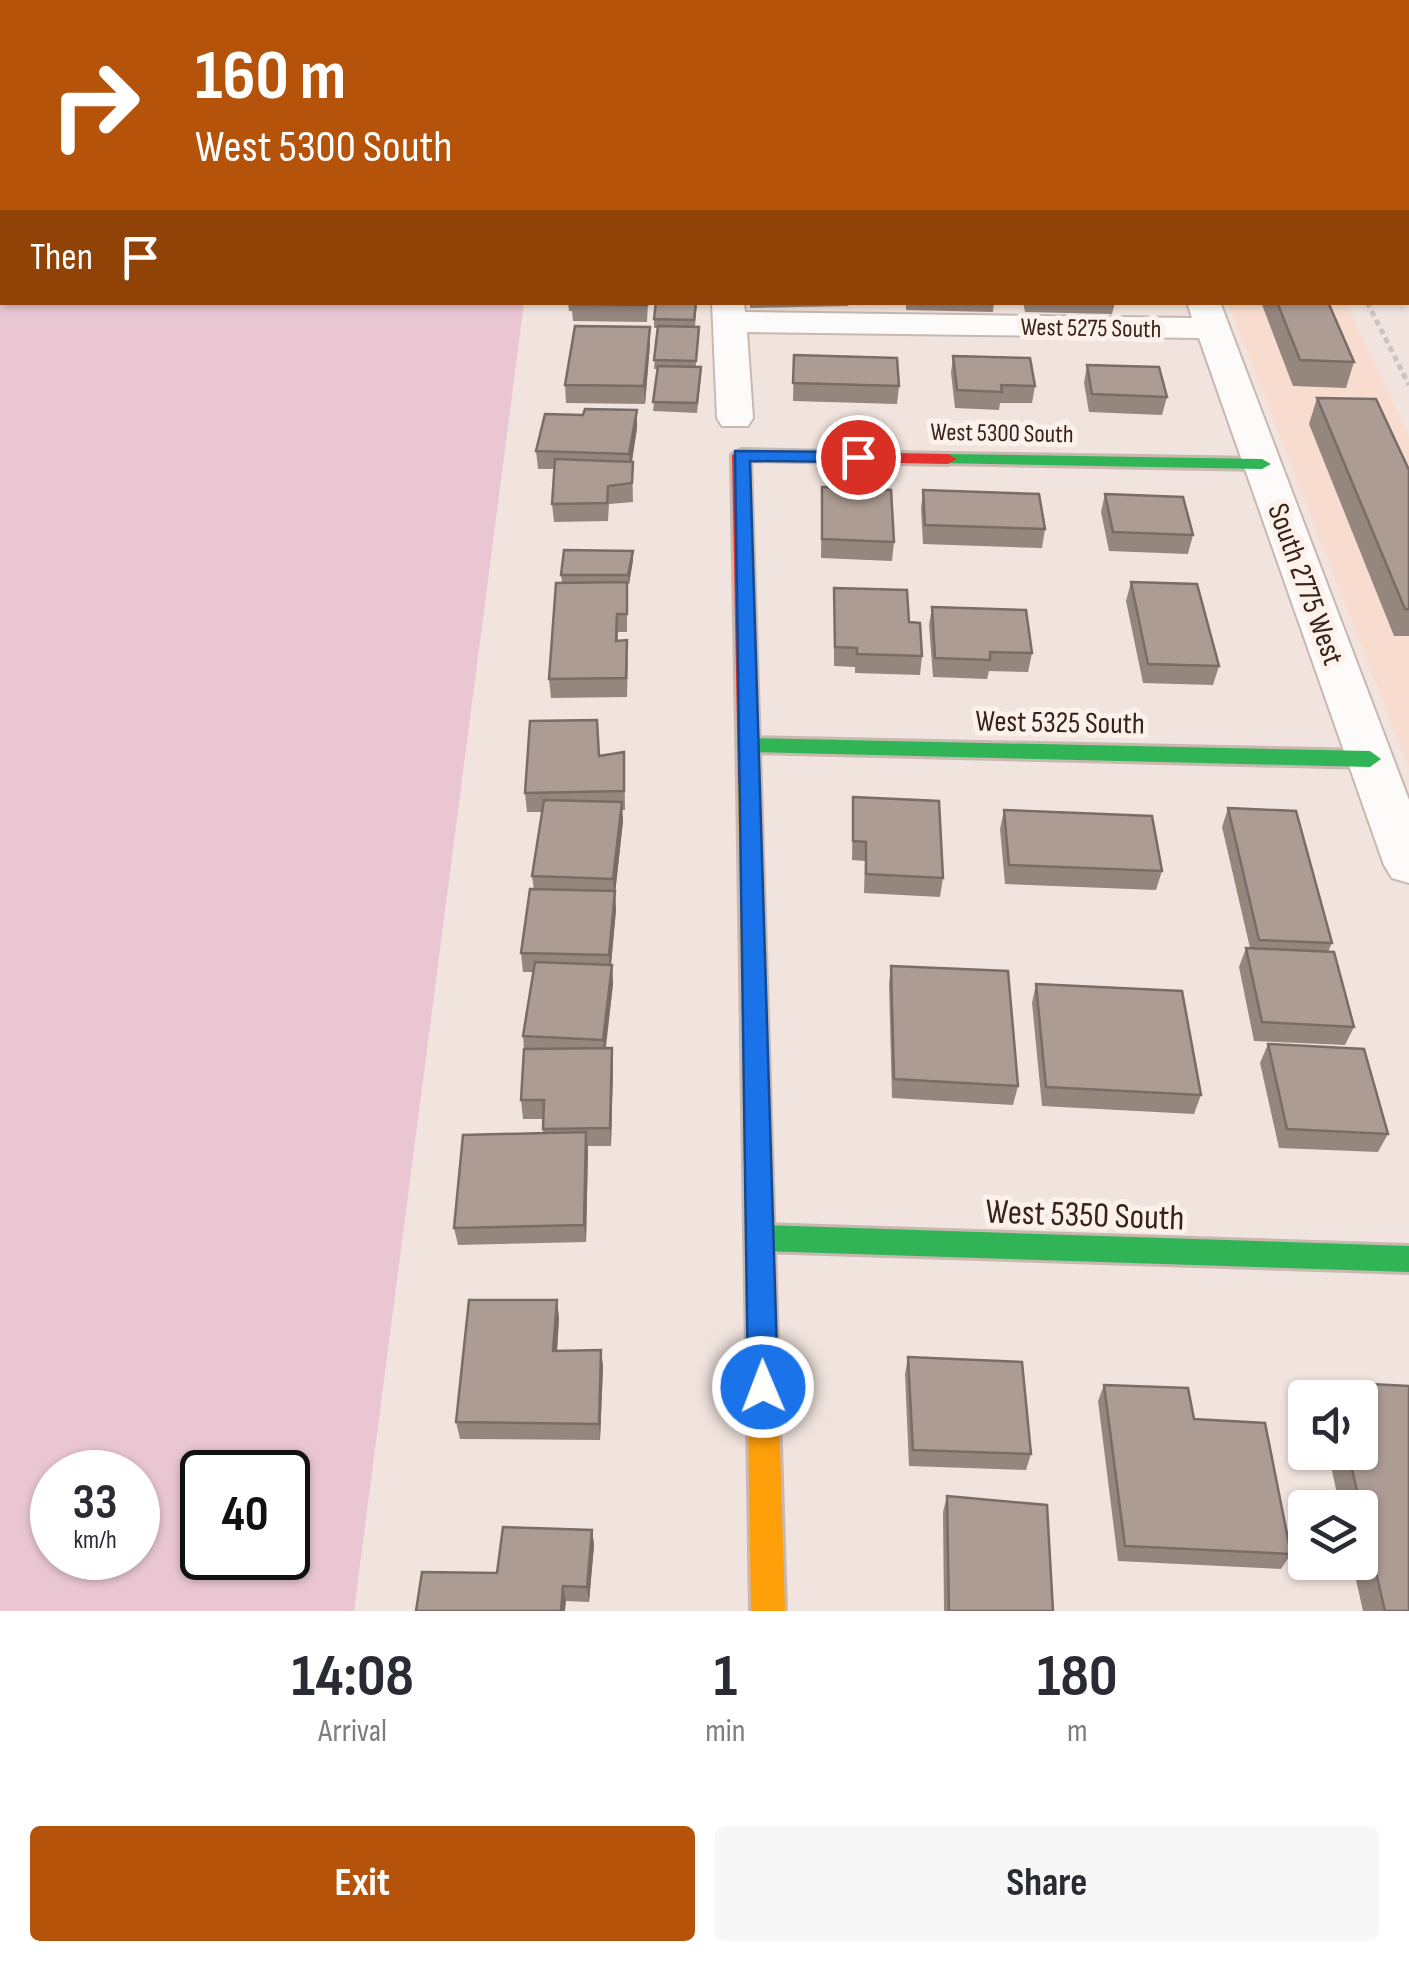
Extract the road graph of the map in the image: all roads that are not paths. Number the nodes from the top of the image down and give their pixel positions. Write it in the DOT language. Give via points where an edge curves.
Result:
graph roads {
  1 [pos="729,312"];
  2 [pos="1208,315"];
  3 [pos="735,418"];
  4 [pos="1262,464"];
  5 [pos="748,745"];
  6 [pos="1370,758"];
  7 [pos="1409,865"];
  8 [pos="760,1238"];
  9 [pos="1409,1258"];
  10 [pos="768,1611"];
  1 -- 2 [label="street, West 5275 South"];
  1 -- 3 [label="street"];
  2 -- 4 [label="street, South 2775 West"];
  4 -- 5 [label="street, West 5300 South" via="741,455"];
  4 -- 6 [label="street, South 2775 West"];
  5 -- 6 [label="street, West 5325 South"];
  5 -- 8 [label="street"];
  6 -- 7 [label="street, South 2775 West"];
  8 -- 9 [label="street, West 5350 South"];
  8 -- 10 [label="street"];
}
